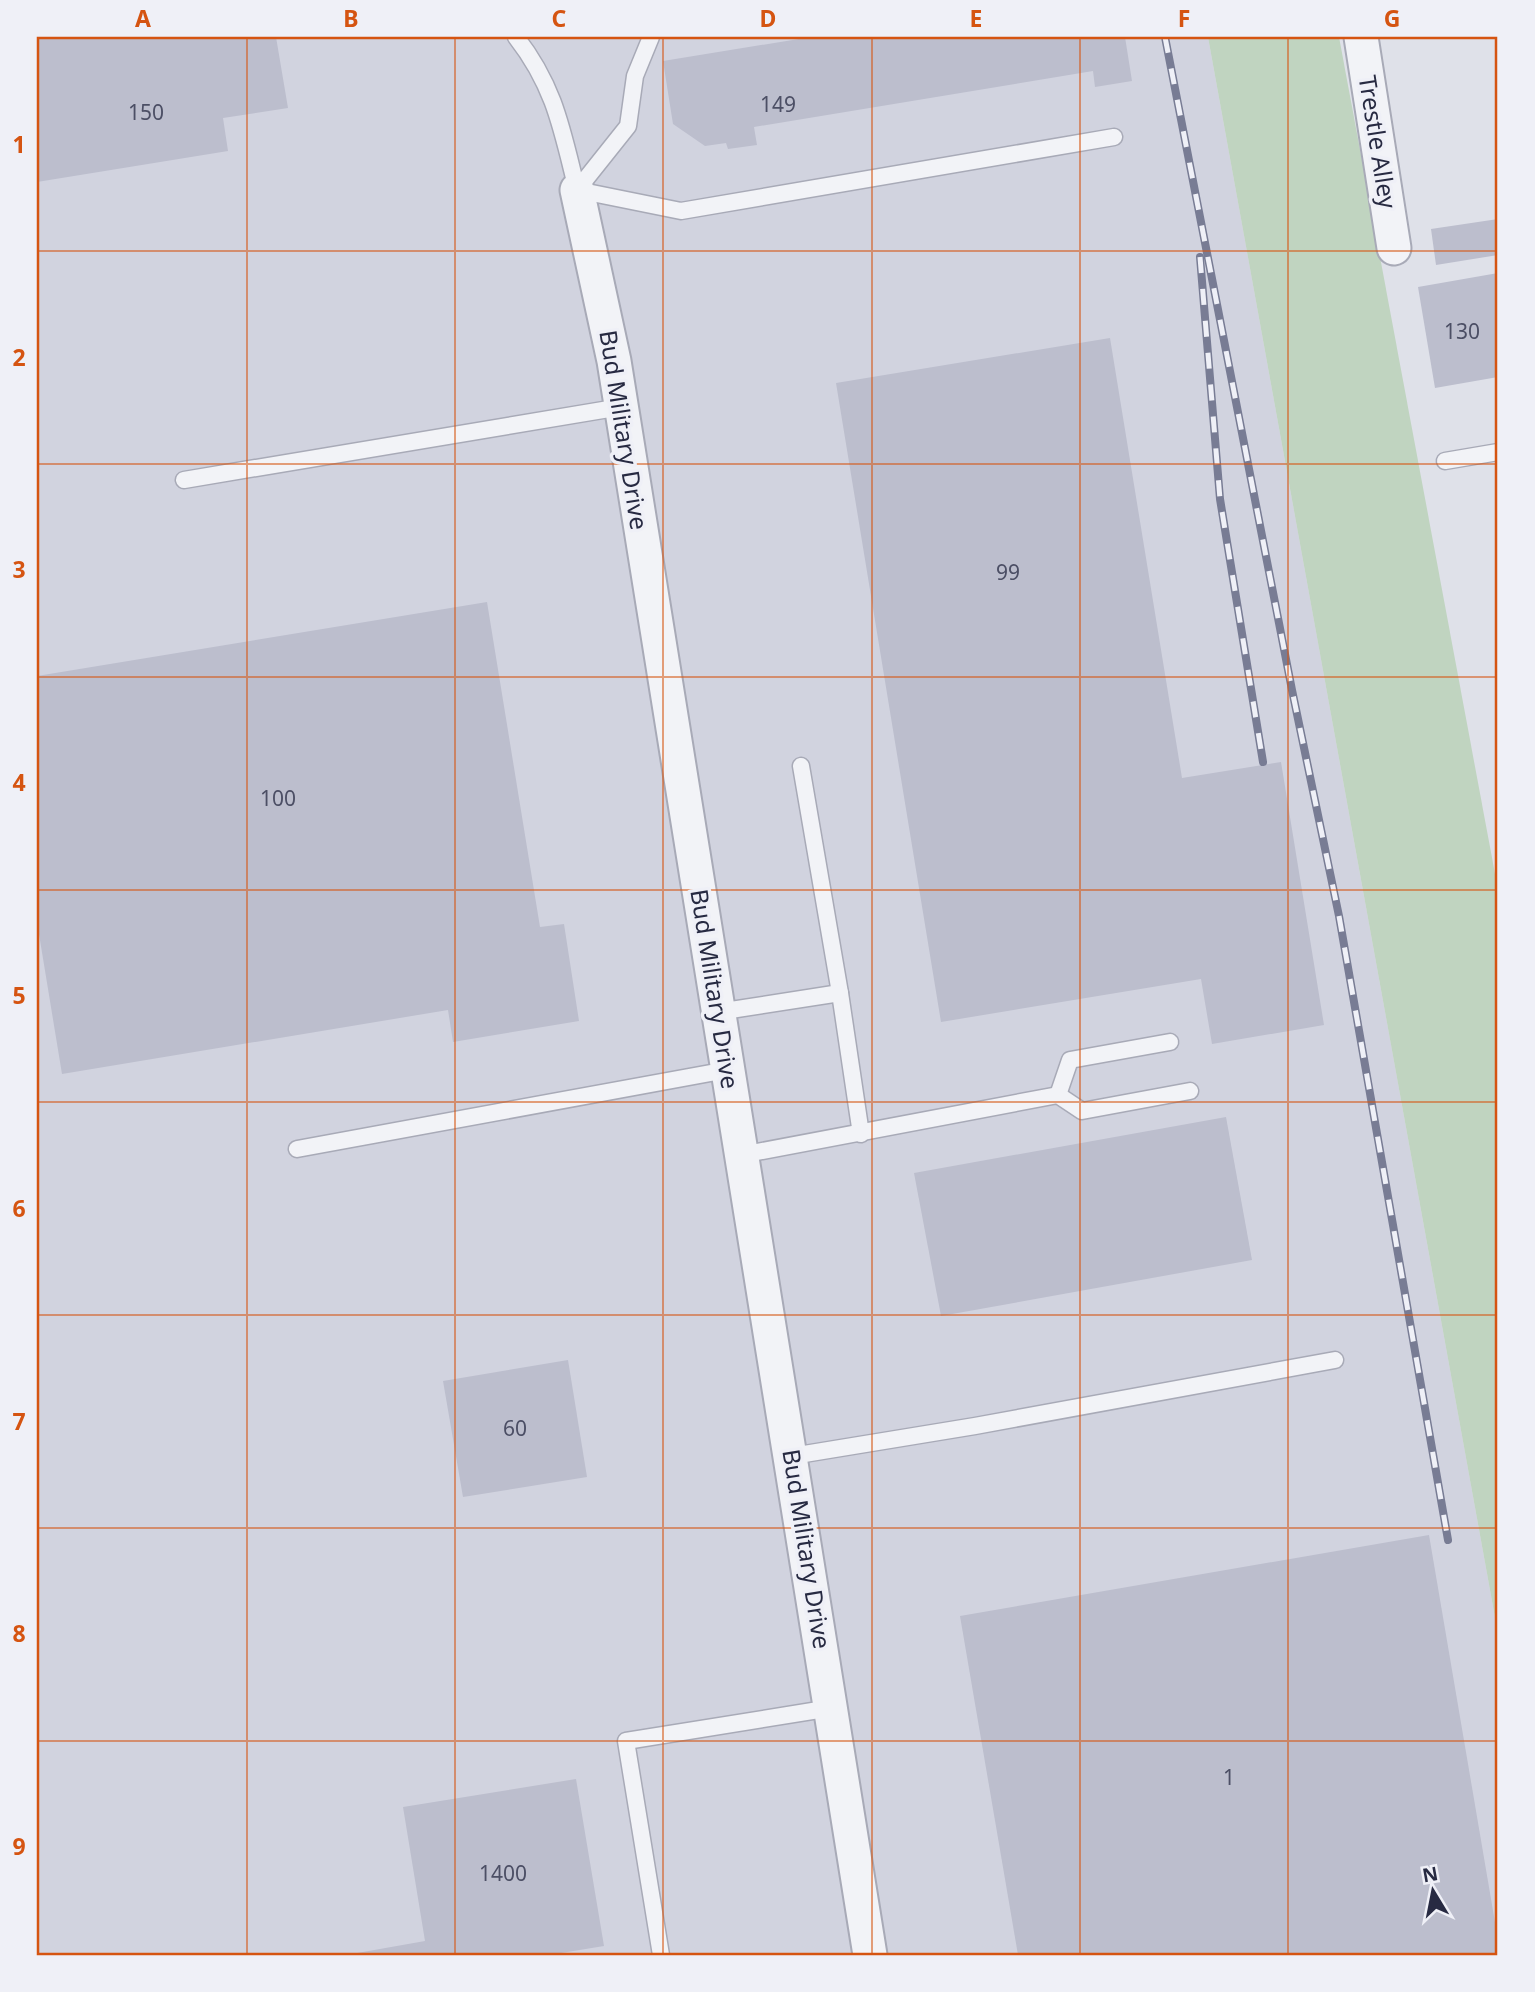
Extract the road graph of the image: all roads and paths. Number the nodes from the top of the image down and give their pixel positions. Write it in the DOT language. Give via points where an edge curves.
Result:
graph roads {
  1 [pos="516,37"];
  2 [pos="651,37"];
  3 [pos="1361,37"];
  4 [pos="1114,137"];
  5 [pos="577,190"];
  6 [pos="1394,248"];
  7 [pos="621,407"];
  8 [pos="1498,452"];
  9 [pos="1445,461"];
  10 [pos="184,480"];
  11 [pos="800,766"];
  12 [pos="840,993"];
  13 [pos="718,1013"];
  14 [pos="1170,1042"];
  15 [pos="727,1070"];
  16 [pos="1190,1091"];
  17 [pos="1058,1095"];
  18 [pos="861,1134"];
  19 [pos="297,1149"];
  20 [pos="741,1155"];
  21 [pos="1335,1360"];
  22 [pos="792,1456"];
  23 [pos="831,1708"];
  24 [pos="662,1955"];
  25 [pos="870,1955"];
  1 -- 5 [label="lane, Bud Military Drive" via="553,94"];
  2 -- 5 [label="lane" via="635,76 628,126"];
  3 -- 6 [label="street, Trestle Alley"];
  4 -- 5 [label="lane" via="681,211"];
  5 -- 7 [label="street, Bud Military Drive"];
  7 -- 10 [label="lane"];
  7 -- 13 [label="street, Bud Military Drive"];
  8 -- 9 [label="lane"];
  11 -- 12 [label="lane"];
  12 -- 13 [label="lane"];
  12 -- 18 [label="lane"];
  13 -- 15 [label="street, Bud Military Drive"];
  14 -- 17 [label="lane" via="1070,1060"];
  15 -- 19 [label="lane"];
  15 -- 20 [label="street, Bud Military Drive"];
  16 -- 17 [label="lane" via="1082,1111"];
  17 -- 18 [label="lane"];
  18 -- 20 [label="lane"];
  20 -- 22 [label="street, Bud Military Drive"];
  21 -- 22 [label="lane"];
  22 -- 23 [label="street, Bud Military Drive"];
  23 -- 24 [label="lane" via="626,1741"];
  23 -- 25 [label="street, Bud Military Drive"];
}
